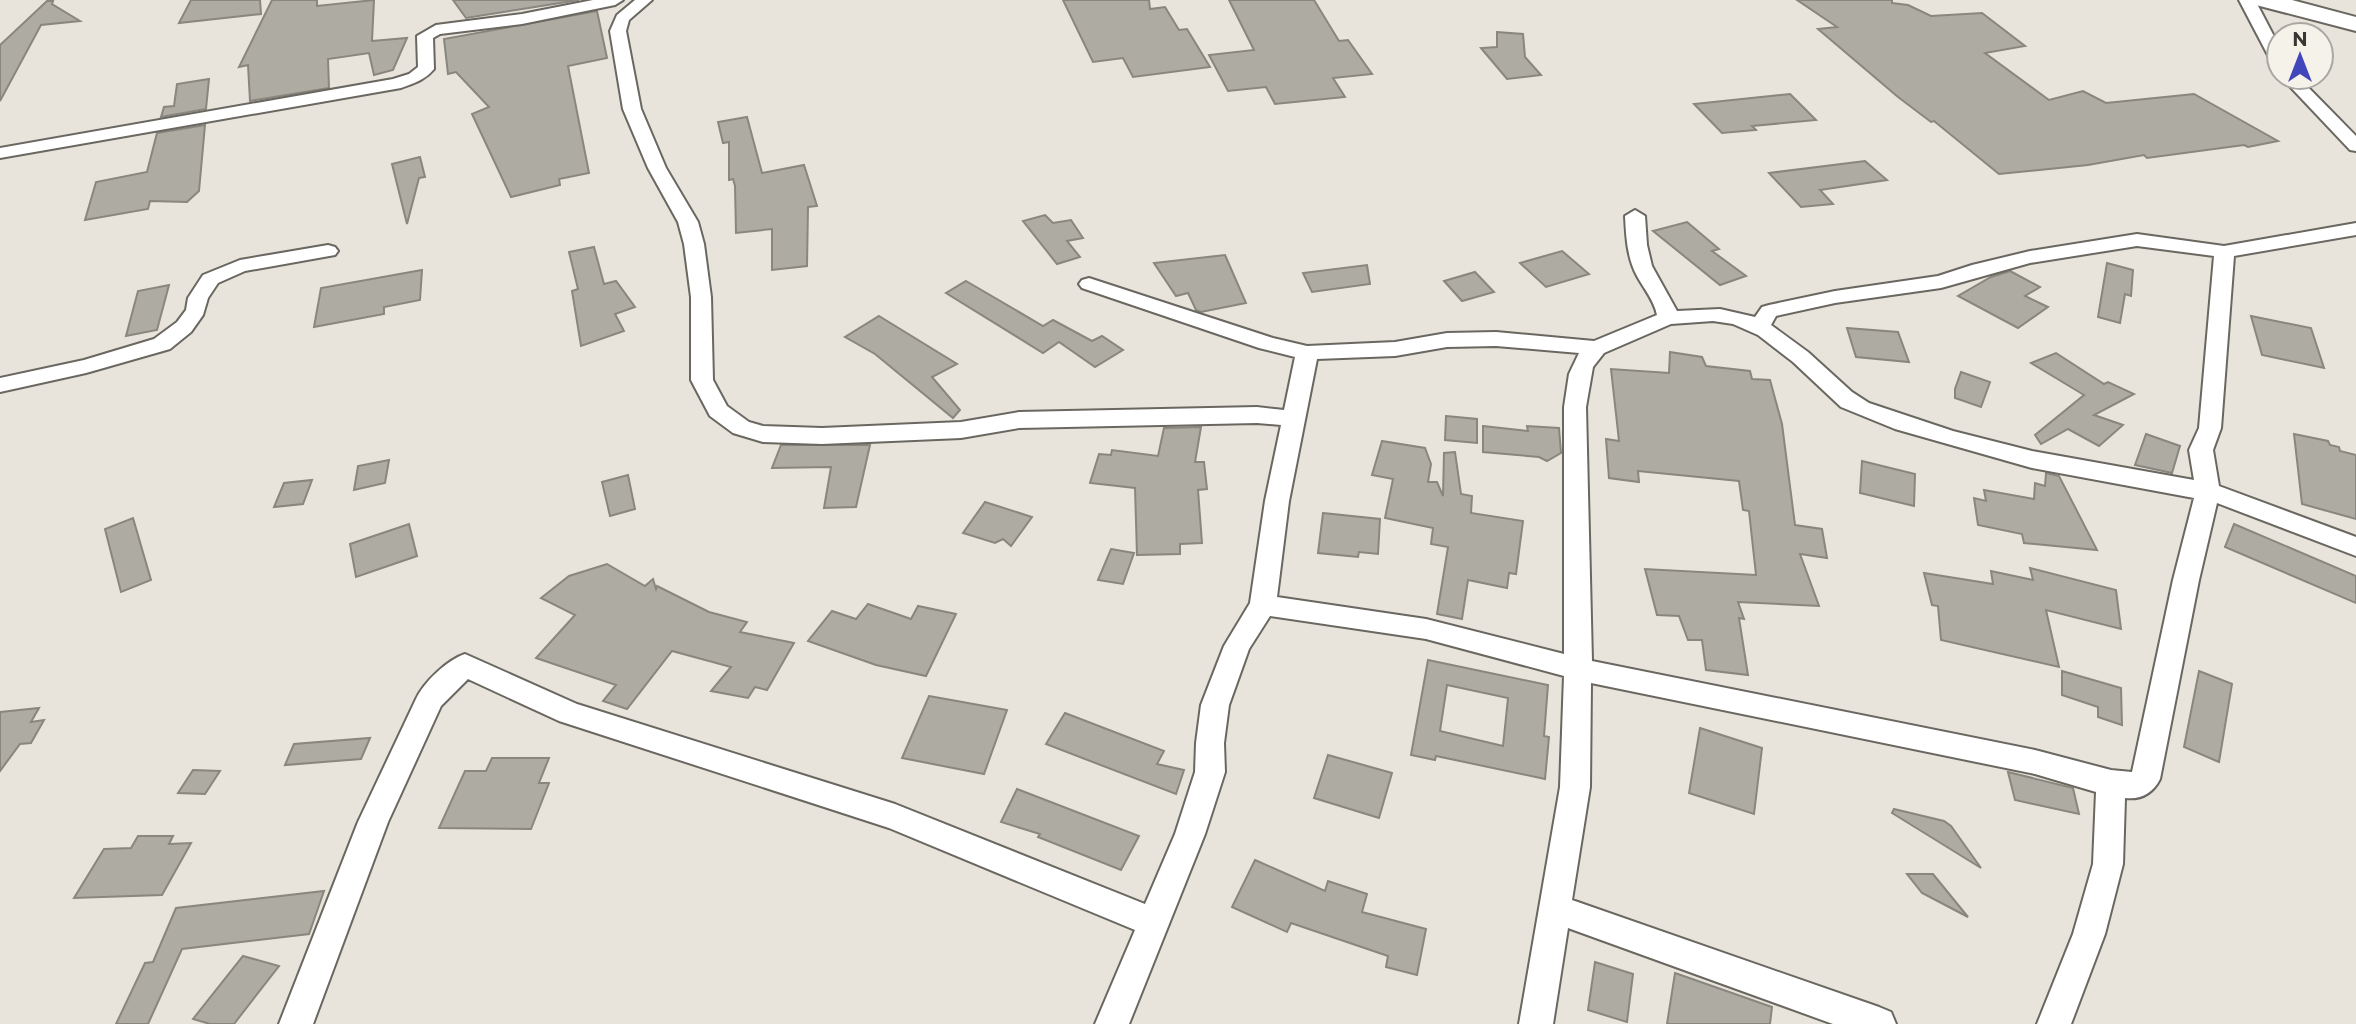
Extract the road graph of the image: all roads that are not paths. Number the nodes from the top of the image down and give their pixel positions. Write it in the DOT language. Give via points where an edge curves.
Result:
graph roads {
  1 [pos="615,0"];
  2 [pos="644,0"];
  3 [pos="2247,0"];
  4 [pos="2264,0"];
  5 [pos="2356,24"];
  6 [pos="2265,34"];
  7 [pos="2303,91"];
  8 [pos="2356,146"];
  9 [pos="0,153"];
  10 [pos="1635,216"];
  11 [pos="2356,229"];
  12 [pos="328,251"];
  13 [pos="2224,252"];
  14 [pos="1089,284"];
  15 [pos="1668,318"];
  16 [pos="1759,327"];
  17 [pos="1596,348"];
  18 [pos="1307,353"];
  19 [pos="0,385"];
  20 [pos="1294,418"];
  21 [pos="2208,491"];
  22 [pos="2356,547"];
  23 [pos="1262,605"];
  24 [pos="1578,670"];
  25 [pos="2111,783"];
  26 [pos="1555,908"];
  27 [pos="1153,922"];
  28 [pos="296,1024"];
  29 [pos="1112,1024"];
  30 [pos="1536,1024"];
  31 [pos="1879,1024"];
  32 [pos="2054,1024"];
  1 -- 9 [label="street" via="436,30 425,36 426,69 395,84"];
  2 -- 20 [label="street" via="622,19 618,31 632,109 688,222 694,244 701,297 702,380 718,411 741,428 763,434 821,436 961,430 1019,419"];
  3 -- 6 [label="street"];
  4 -- 5 [label="highway"];
  7 -- 8 [label="street"];
  10 -- 15 [label="street" via="1635,237 1645,272 1668,309"];
  11 -- 13 [label="street"];
  12 -- 19 [label="street" via="224,271 210,279 184,327 162,344"];
  13 -- 16 [label="street" via="2137,240 2082,248 1979,269 1941,282 1769,311"];
  13 -- 21 [label="street" via="2210,428 2201,450"];
  14 -- 18 [label="street"];
  15 -- 16 [label="street" via="1727,316"];
  15 -- 17 [label="street"];
  16 -- 21 [label="street" via="1802,358 1844,400 1862,408 2050,464"];
  17 -- 18 [label="street" via="1496,339"];
  17 -- 24 [label="street" via="1580,368 1575,407"];
  18 -- 20 [label="street"];
  20 -- 23 [label="street"];
  21 -- 22 [label="street"];
  21 -- 25 [label="street" via="2145,779 2135,786"];
  23 -- 24 [label="street" via="1426,629"];
  23 -- 27 [label="street" via="1237,646 1215,705 1210,772"];
  24 -- 25 [label="street" via="2035,762"];
  24 -- 26 [label="street" via="1575,787"];
  25 -- 32 [label="street" via="2108,864 2089,934"];
  26 -- 30 [label="street"];
  26 -- 31 [label="street"];
  27 -- 28 [label="street" via="895,817 569,713 465,665 430,699 373,822"];
  27 -- 29 [label="street"];
}
